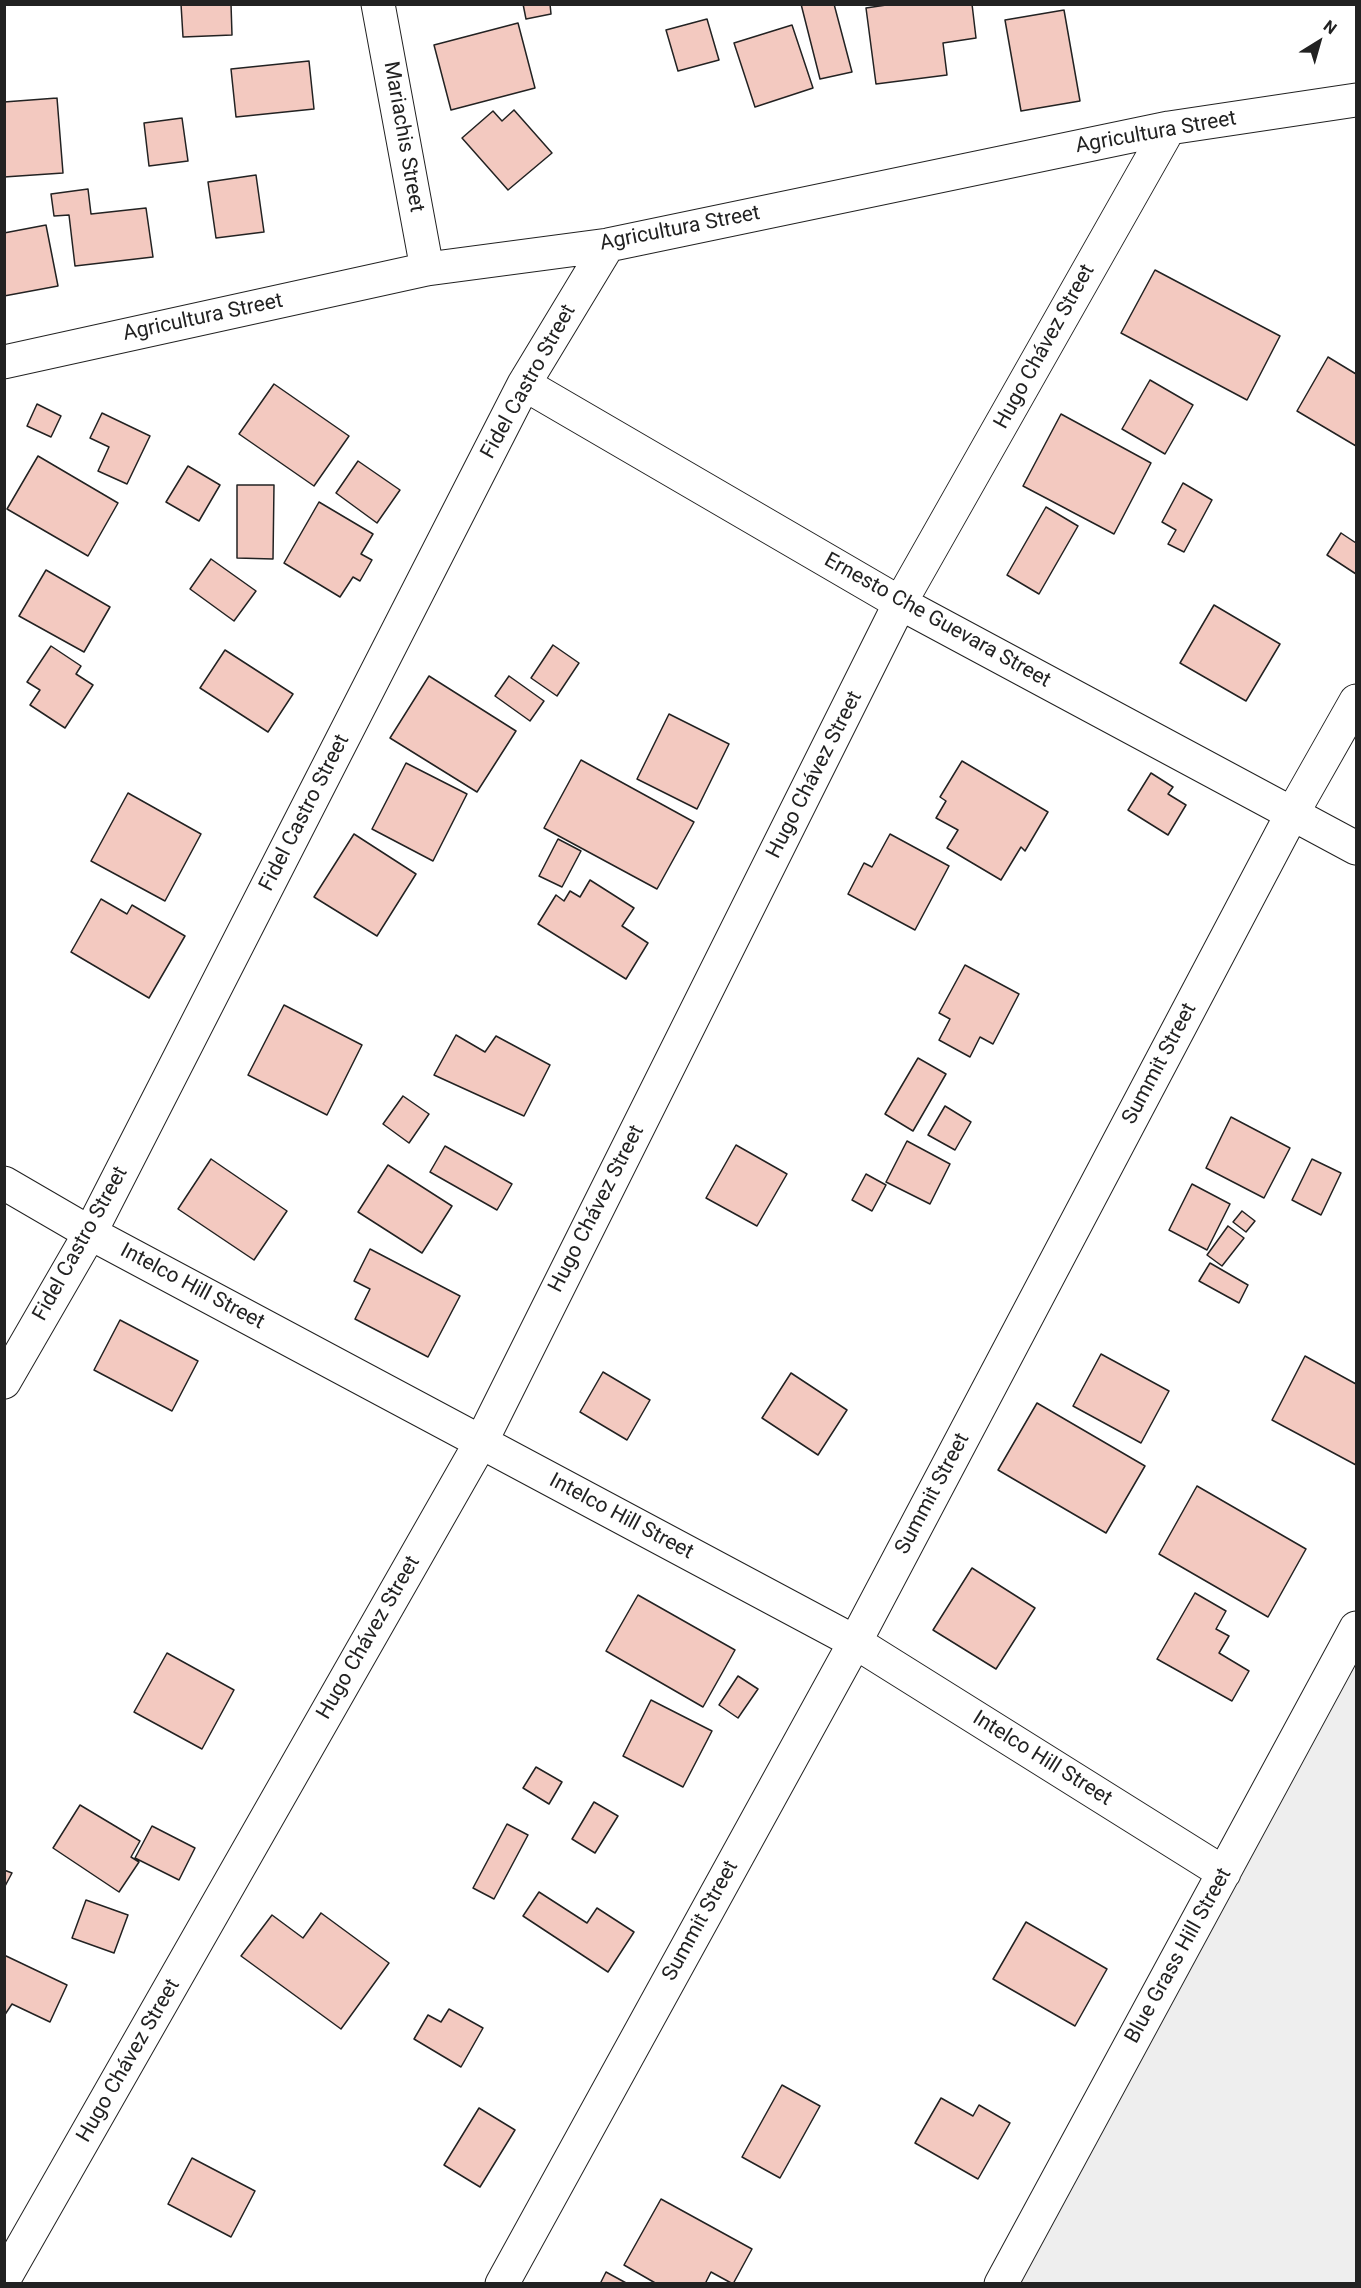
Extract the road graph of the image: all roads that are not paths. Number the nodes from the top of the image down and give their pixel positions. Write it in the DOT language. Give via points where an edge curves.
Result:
graph roads {
  1 [pos="378,4"];
  2 [pos="1356,100"];
  3 [pos="1168,128"];
  4 [pos="608,245"];
  5 [pos="427,269"];
  6 [pos="4,362"];
  7 [pos="524,384"];
  8 [pos="900,603"];
  9 [pos="1356,701"];
  10 [pos="1293,814"];
  11 [pos="1356,848"];
  12 [pos="4,1183"];
  13 [pos="90,1233"];
  14 [pos="4,1382"];
  15 [pos="481,1442"];
  16 [pos="1356,1628"];
  17 [pos="855,1642"];
  18 [pos="1224,1873"];
  19 [pos="4,2279"];
  20 [pos="502,2283"];
  21 [pos="1001,2283"];
  1 -- 5 [label="street, Mariachis Street"];
  2 -- 3 [label="street, Agricultura Street"];
  3 -- 4 [label="street, Agricultura Street"];
  3 -- 8 [label="street, Hugo Chávez Street"];
  4 -- 5 [label="street, Agricultura Street"];
  4 -- 7 [label="street, Fidel Castro Street"];
  5 -- 6 [label="street, Agricultura Street"];
  7 -- 8 [label="street, Ernesto Che Guevara Street"];
  7 -- 13 [label="street, Fidel Castro Street"];
  8 -- 10 [label="street, Ernesto Che Guevara Street"];
  8 -- 15 [label="street, Hugo Chávez Street"];
  9 -- 10 [label="street, Summit Street"];
  10 -- 11 [label="street, Ernesto Che Guevara Street"];
  10 -- 17 [label="street, Summit Street"];
  12 -- 13 [label="street, Intelco Hill Street"];
  13 -- 14 [label="street, Fidel Castro Street"];
  13 -- 15 [label="street, Intelco Hill Street"];
  15 -- 17 [label="street, Intelco Hill Street"];
  15 -- 19 [label="street, Hugo Chávez Street"];
  16 -- 18 [label="street, Blue Grass Hill Street"];
  17 -- 18 [label="street, Intelco Hill Street"];
  17 -- 20 [label="street, Summit Street"];
  18 -- 21 [label="street, Blue Grass Hill Street"];
}
